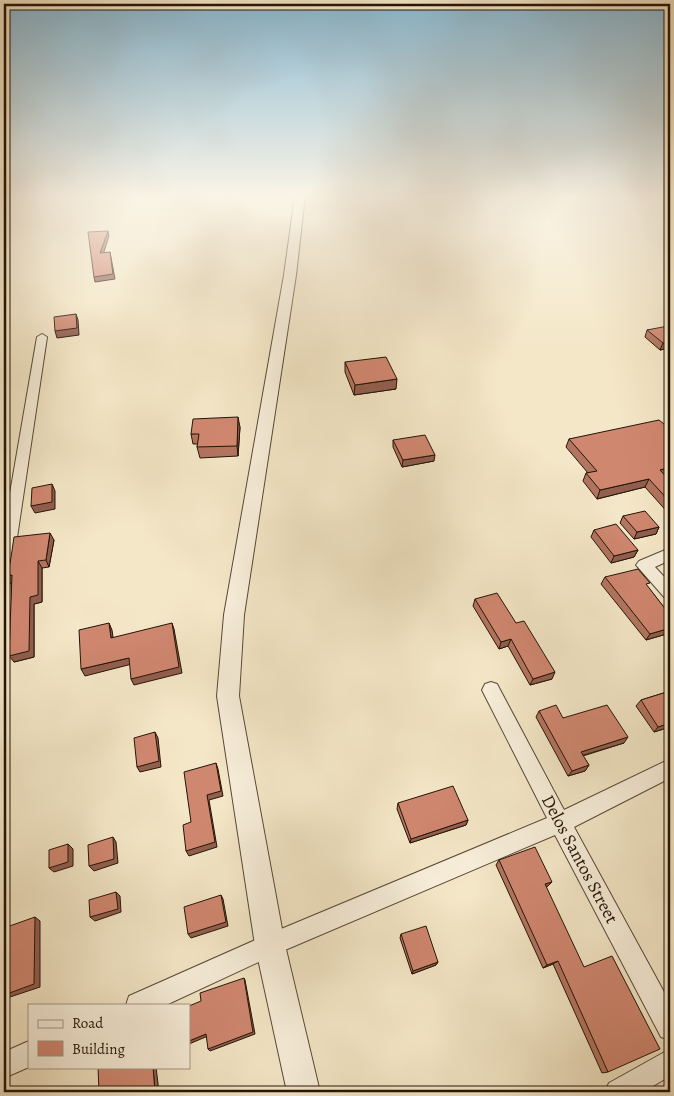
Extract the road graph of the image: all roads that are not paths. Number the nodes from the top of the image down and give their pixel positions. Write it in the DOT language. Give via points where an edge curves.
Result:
graph roads {
  1 [pos="293,247"];
  2 [pos="42,337"];
  3 [pos="670,554"];
  4 [pos="4,571"];
  5 [pos="670,592"];
  6 [pos="491,690"];
  7 [pos="670,768"];
  8 [pos="560,823"];
  9 [pos="270,945"];
  10 [pos="140,1004"];
  11 [pos="670,1028"];
  12 [pos="28,1054"];
  13 [pos="670,1062"];
  14 [pos="4,1065"];
  15 [pos="304,1092"];
  16 [pos="618,1092"];
  1 -- 9 [label="street" via="234,615 228,696"];
  2 -- 4 [label="street"];
  3 -- 5 [label="street" via="644,565"];
  6 -- 8 [label="street, Delos Santos Street"];
  7 -- 8 [label="street"];
  8 -- 9 [label="street"];
  8 -- 11 [label="street, Delos Santos Street"];
  9 -- 10 [label="street"];
  9 -- 15 [label="street"];
  12 -- 14 [label="street"];
  13 -- 16 [label="street"];
}
